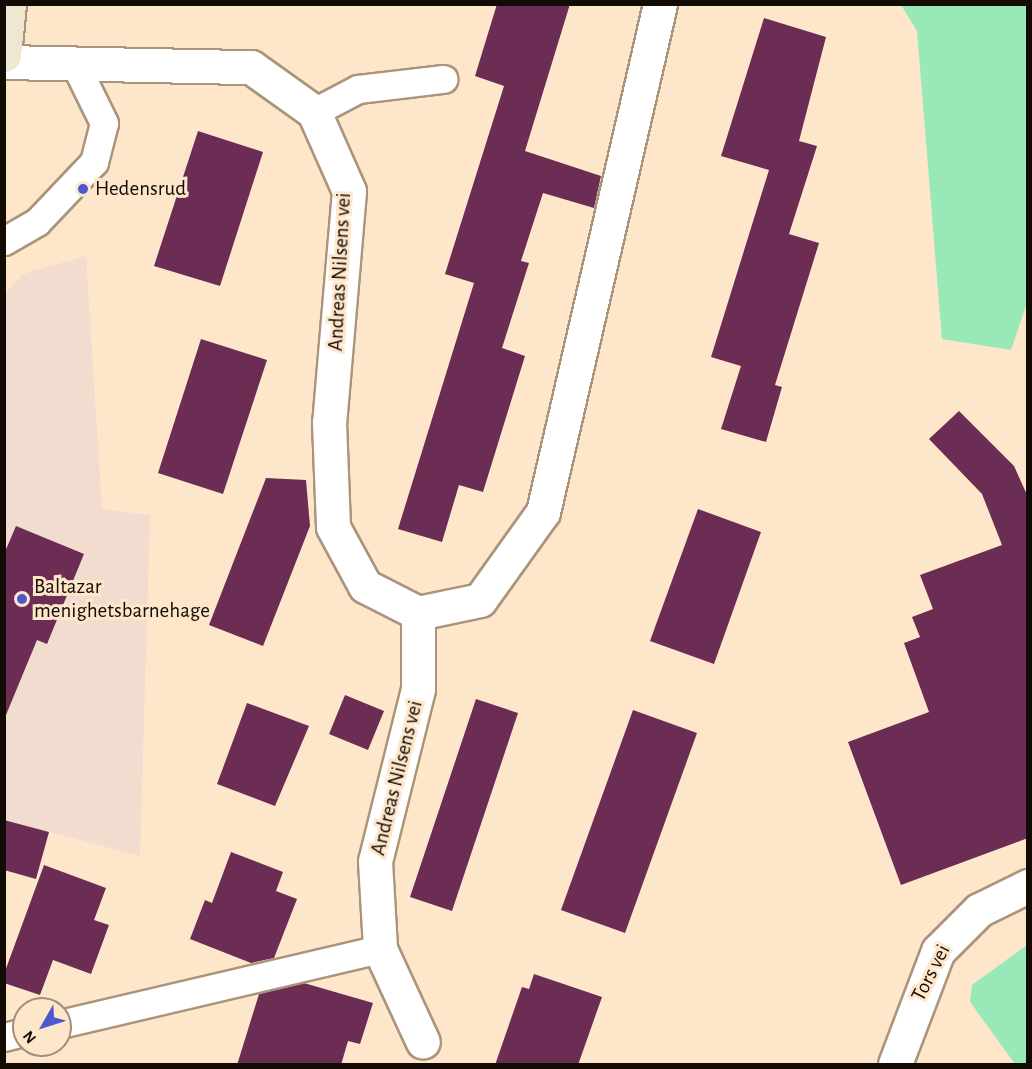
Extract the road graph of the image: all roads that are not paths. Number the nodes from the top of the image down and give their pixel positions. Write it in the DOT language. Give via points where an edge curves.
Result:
graph roads {
  1 [pos="9,4"];
  2 [pos="660,4"];
  3 [pos="4,55"];
  4 [pos="4,62"];
  5 [pos="76,66"];
  6 [pos="443,79"];
  7 [pos="314,112"];
  8 [pos="4,241"];
  9 [pos="418,613"];
  10 [pos="1028,886"];
  11 [pos="380,949"];
  12 [pos="72,1021"];
  13 [pos="423,1042"];
  14 [pos="895,1065"];
  1 -- 3 [label="main road"];
  2 -- 9 [label="street" via="543,512 480,600"];
  4 -- 5 [label="street"];
  5 -- 7 [label="street" via="251,68"];
  5 -- 8 [label="lane" via="104,123 94,162 37,222"];
  6 -- 7 [label="lane" via="358,88"];
  7 -- 9 [label="street, Andreas Nilsens vei" via="349,191 329,422 333,527 365,586"];
  9 -- 11 [label="street, Andreas Nilsens vei" via="418,689 375,861"];
  10 -- 14 [label="street, Tors vei" via="979,910 938,951"];
  11 -- 12 [label="lane"];
  11 -- 13 [label="street, Andreas Nilsens vei"];
}
